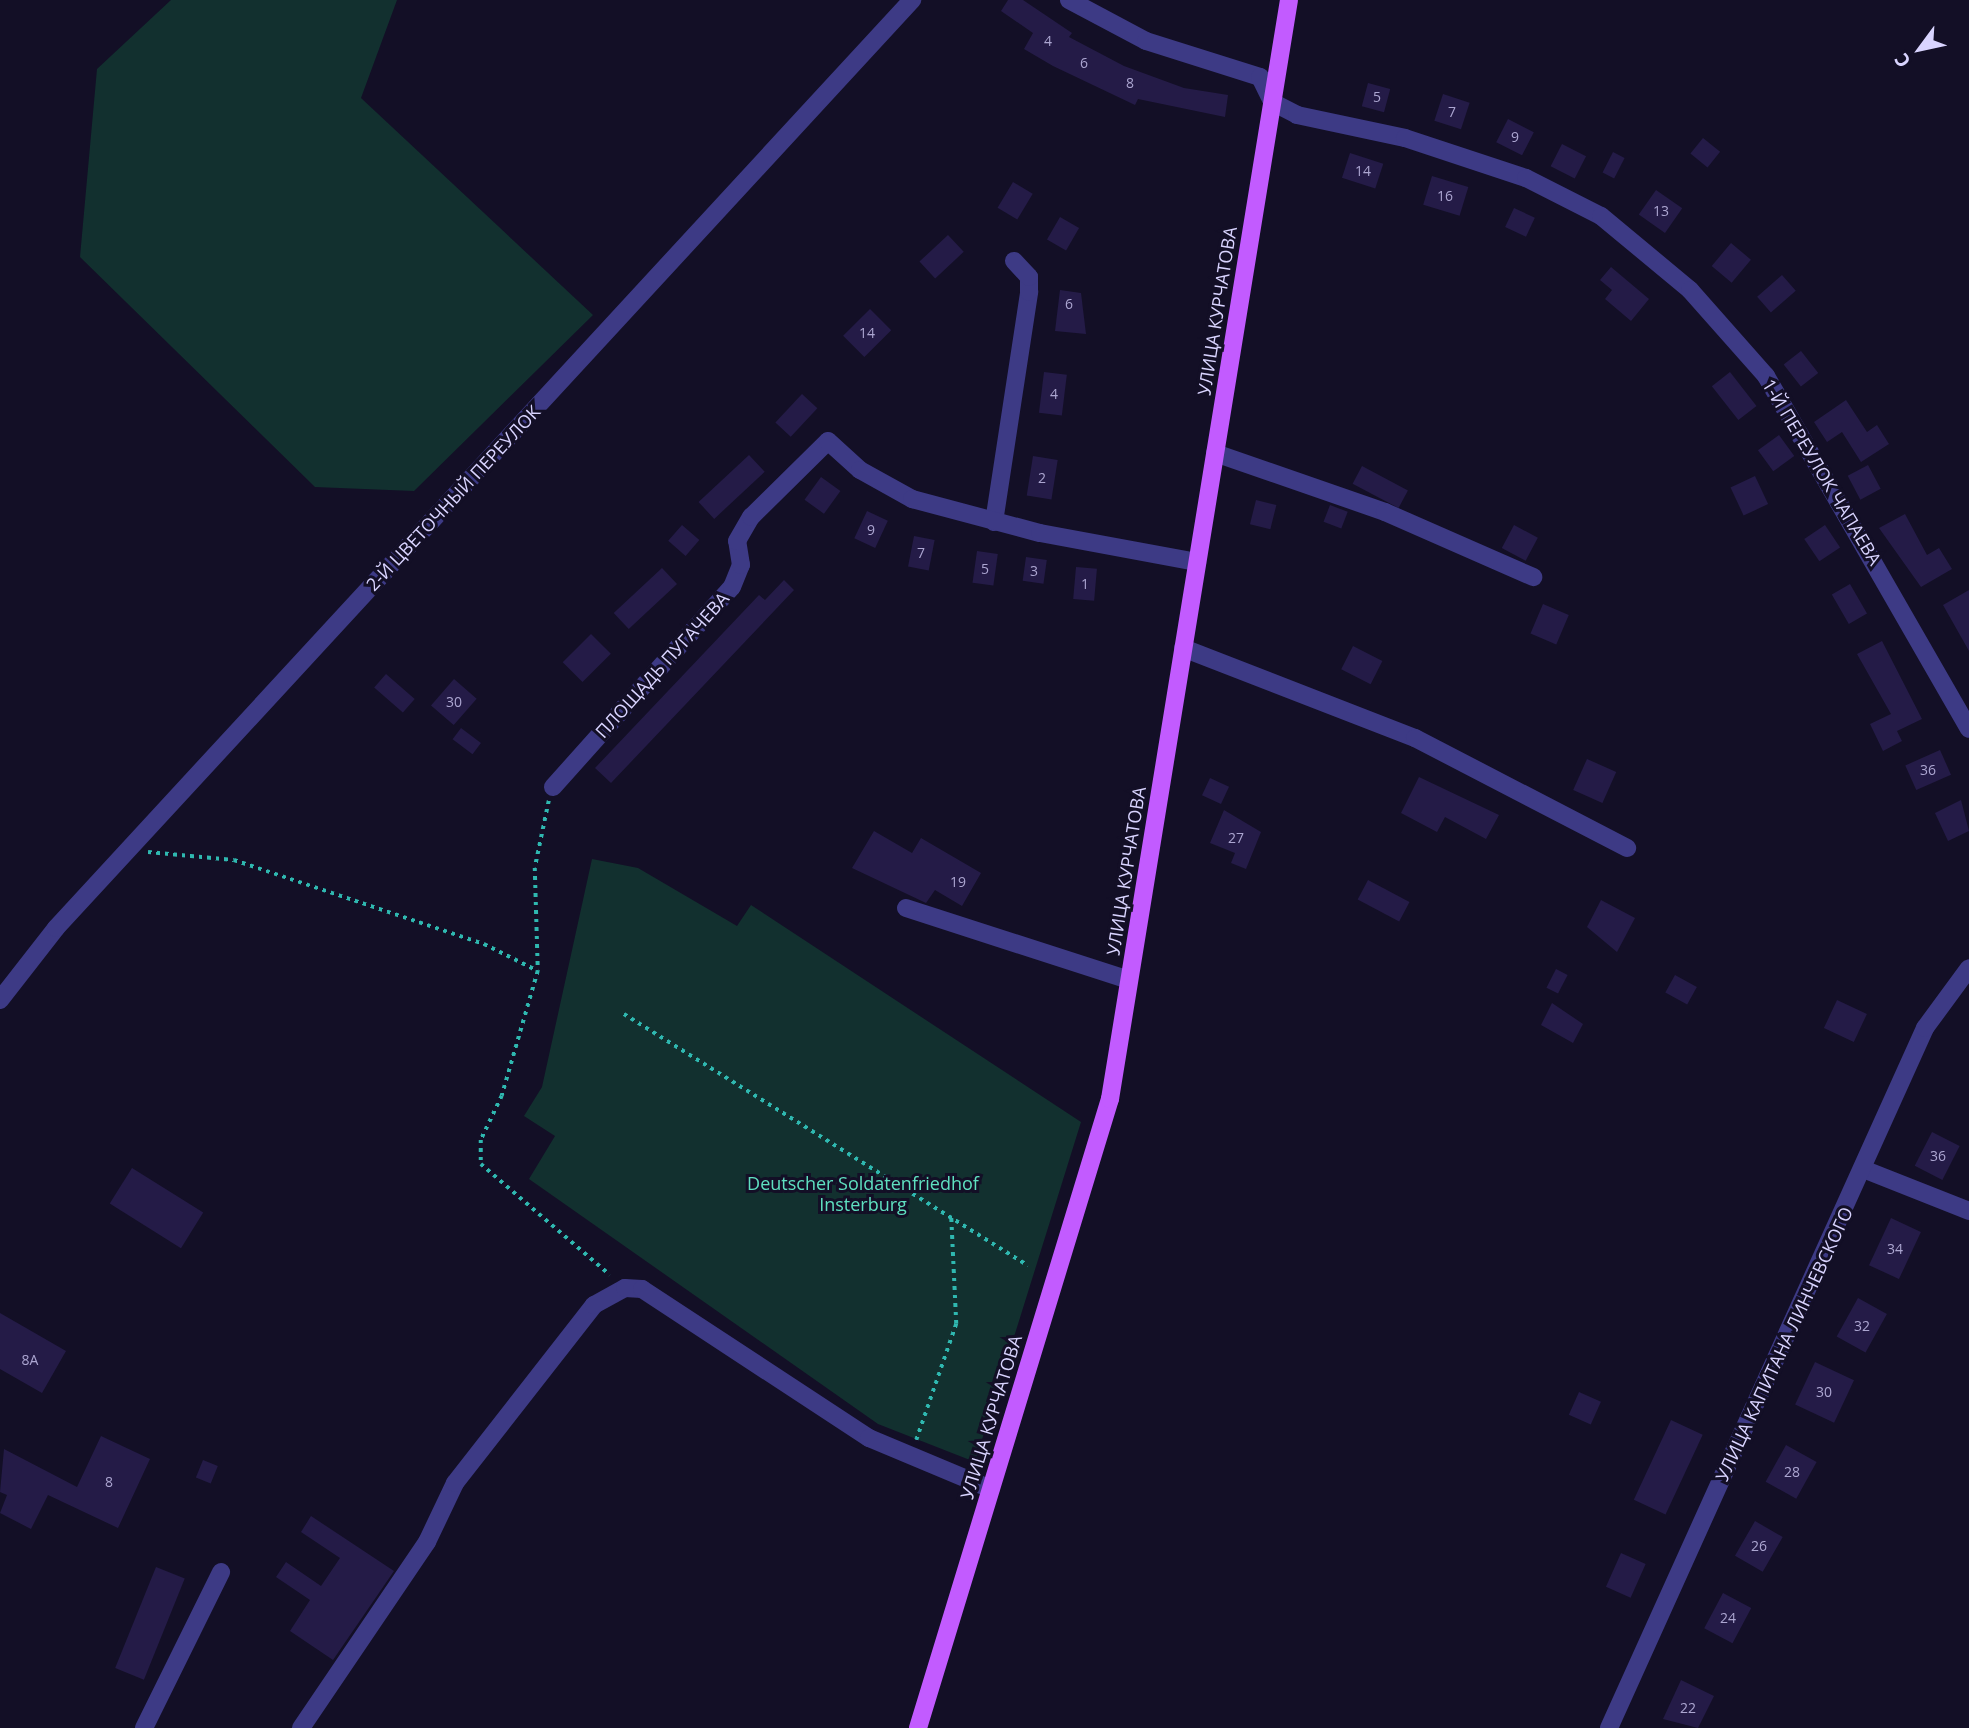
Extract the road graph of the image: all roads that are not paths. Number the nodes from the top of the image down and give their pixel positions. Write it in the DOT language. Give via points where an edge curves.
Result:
graph roads {
  1 [pos="912,0"];
  2 [pos="1069,0"];
  3 [pos="1289,0"];
  4 [pos="1272,102"];
  5 [pos="1014,261"];
  6 [pos="1215,453"];
  7 [pos="994,522"];
  8 [pos="1197,562"];
  9 [pos="1534,577"];
  10 [pos="1183,648"];
  11 [pos="1969,729"];
  12 [pos="553,787"];
  13 [pos="1627,848"];
  14 [pos="906,908"];
  15 [pos="1969,968"];
  16 [pos="1129,980"];
  17 [pos="0,1000"];
  18 [pos="1863,1170"];
  19 [pos="1969,1211"];
  20 [pos="991,1489"];
  21 [pos="222,1572"];
  22 [pos="144,1728"];
  23 [pos="301,1728"];
  24 [pos="918,1728"];
  25 [pos="1609,1728"];
  1 -- 17 [label="street, 2-Й ЦВЕТОЧНЫЙ ПЕРЕУЛОК" via="127,850"];
  2 -- 4 [label="street" via="1146,41 1260,77"];
  3 -- 4 [label="main road, УЛИЦА КУРЧАТОВА"];
  4 -- 6 [label="main road, УЛИЦА КУРЧАТОВА"];
  4 -- 11 [label="street, 1-Й ПЕРЕУЛОК ЧАПАЕВА" via="1297,115 1405,138 1526,178 1601,216 1690,290 1766,376"];
  5 -- 7 [label="street" via="1029,277 1029,292"];
  6 -- 8 [label="main road, УЛИЦА КУРЧАТОВА"];
  6 -- 9 [label="street" via="1385,512"];
  7 -- 8 [label="street"];
  7 -- 12 [label="street, ПЛОЩАДЬ ПУГАЧЕВА" via="912,499 860,470 828,441 751,517 737,541 741,565 732,587"];
  8 -- 10 [label="main road, УЛИЦА КУРЧАТОВА"];
  10 -- 13 [label="street" via="1415,738"];
  10 -- 16 [label="main road, УЛИЦА КУРЧАТОВА"];
  14 -- 16 [label="street"];
  15 -- 18 [label="street, УЛИЦА КАПИТАНА ЛИНЧЕВСКОГО" via="1925,1028"];
  16 -- 20 [label="main road, УЛИЦА КУРЧАТОВА" via="1110,1099"];
  18 -- 19 [label="street"];
  18 -- 25 [label="street, УЛИЦА КАПИТАНА ЛИНЧЕВСКОГО"];
  20 -- 23 [label="street" via="869,1438 642,1289 625,1288 594,1306 454,1483 427,1542"];
  20 -- 24 [label="main road, УЛИЦА КУРЧАТОВА"];
  21 -- 22 [label="street"];
}
